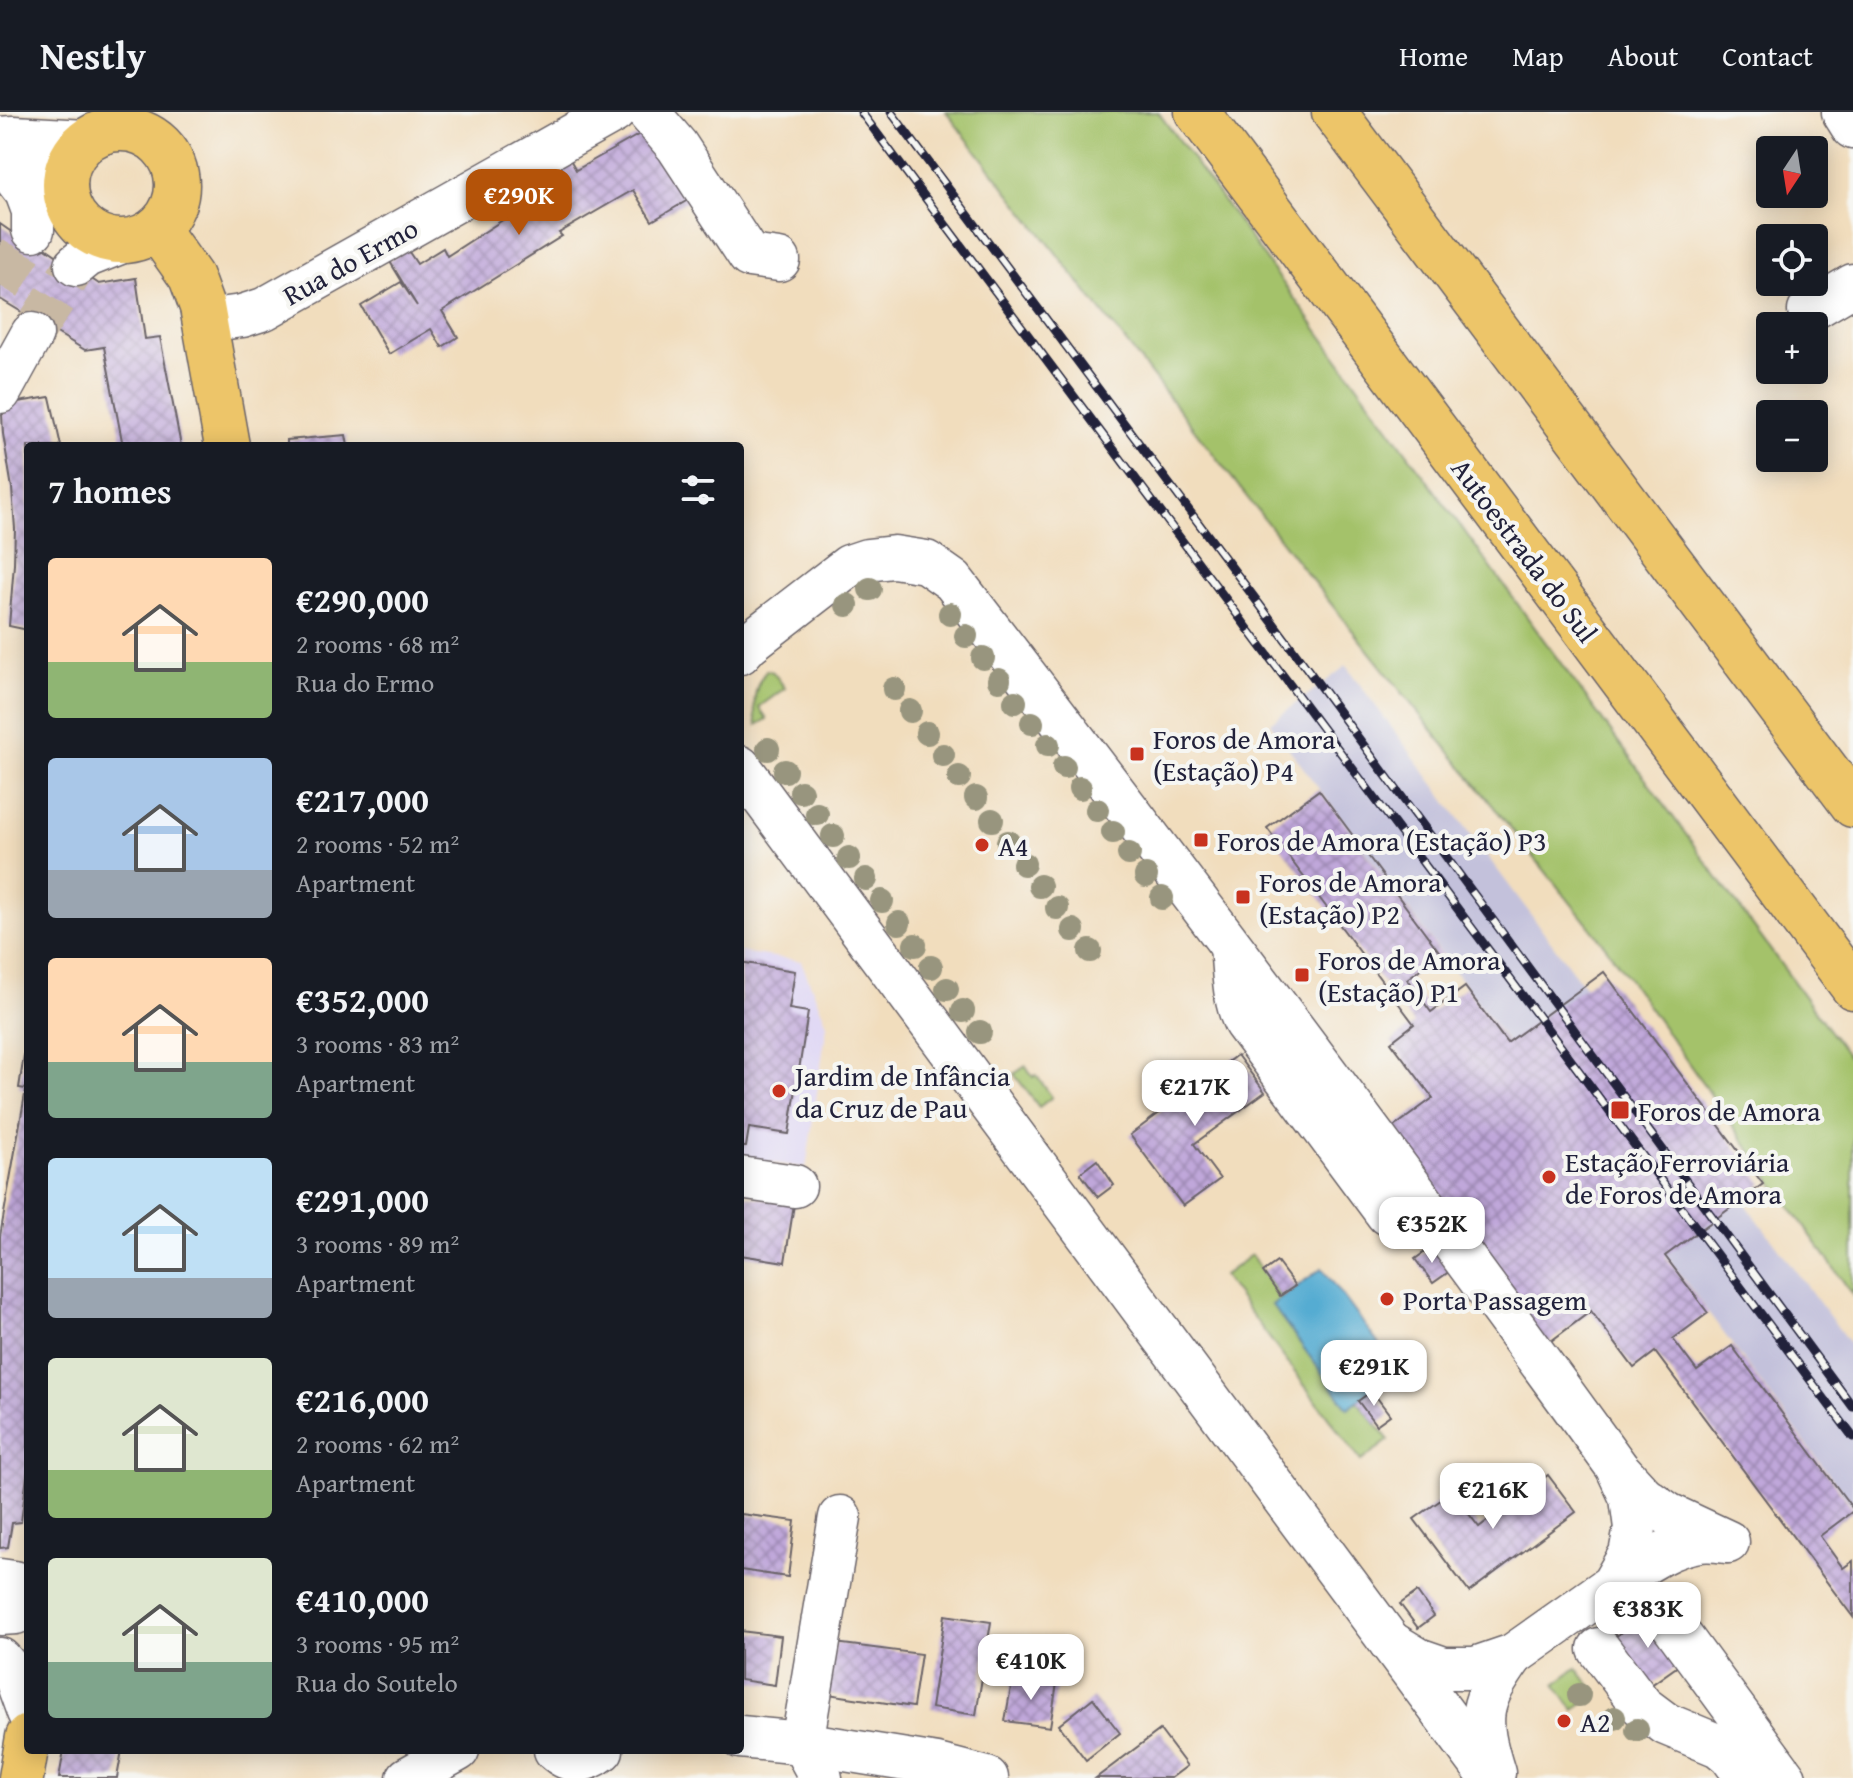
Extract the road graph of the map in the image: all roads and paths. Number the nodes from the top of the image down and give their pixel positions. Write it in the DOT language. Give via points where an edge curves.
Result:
graph roads {
  1 [pos="614,112"];
  2 [pos="648,112"];
  3 [pos="1197,112"];
  4 [pos="1334,112"];
  5 [pos="1843,112"];
  6 [pos="156,124"];
  7 [pos="1853,128"];
  8 [pos="3,141"];
  9 [pos="86,141"];
  10 [pos="66,186"];
  11 [pos="33,230"];
  12 [pos="139,236"];
  13 [pos="779,260"];
  14 [pos="76,265"];
  15 [pos="1853,285"];
  16 [pos="1809,311"];
  17 [pos="205,321"];
  18 [pos="32,334"];
  19 [pos="0,392"];
  20 [pos="226,442"];
  21 [pos="744,648"];
  22 [pos="744,772"];
  23 [pos="1853,805"];
  24 [pos="1231,947"];
  25 [pos="1853,987"];
  26 [pos="744,1179"];
  27 [pos="795,1186"];
  28 [pos="1387,1214"];
  29 [pos="1616,1466"];
  30 [pos="840,1517"];
  31 [pos="0,1580"];
  32 [pos="24,1585"];
  33 [pos="1612,1585"];
  34 [pos="1658,1605"];
  35 [pos="24,1609"];
  36 [pos="0,1614"];
  37 [pos="1390,1642"];
  38 [pos="1599,1649"];
  39 [pos="1513,1655"];
  40 [pos="0,1659"];
  41 [pos="1719,1687"];
  42 [pos="24,1701"];
  43 [pos="1666,1724"];
  44 [pos="744,1738"];
  45 [pos="25,1754"];
  46 [pos="450,1754"];
  47 [pos="812,1760"];
  48 [pos="21,1778"];
  49 [pos="408,1778"];
  50 [pos="987,1778"];
  51 [pos="1493,1778"];
  52 [pos="1747,1778"];
  53 [pos="1785,1778"];
  1 -- 17 [label="street, Rua do Ermo" via="264,309"];
  2 -- 13 [label="street" via="677,146 749,256"];
  3 -- 25 [label="main road, Autoestrada do Sul"];
  4 -- 23 [label="main road"];
  5 -- 7 [label="street"];
  6 -- 9 [label="main road" via="105,131"];
  6 -- 12 [label="main road" via="174,164 176,200 169,216"];
  8 -- 9 [label="street"];
  8 -- 10 [label="street"];
  8 -- 11 [label="street" via="33,211"];
  9 -- 10 [label="main road" via="70,161"];
  10 -- 12 [label="main road" via="66,198 86,230 103,238"];
  12 -- 14 [label="street"];
  12 -- 17 [label="main road" via="191,277"];
  15 -- 16 [label="street"];
  17 -- 20 [label="main road"];
  18 -- 19 [label="street"];
  21 -- 24 [label="street" via="849,566 894,557 926,562 953,581"];
  22 -- 37 [label="street"];
  24 -- 28 [label="street" via="1235,993 1245,1023"];
  24 -- 29 [label="street"];
  26 -- 27 [label="street"];
  29 -- 33 [label="street" via="1631,1498 1635,1528 1630,1554"];
  29 -- 33 [label="street" via="1668,1514 1728,1542 1676,1547"];
  30 -- 47 [label="street"];
  31 -- 32 [label="street"];
  33 -- 39 [label="street"];
  34 -- 41 [label="street"];
  35 -- 36 [label="street"];
  37 -- 39 [label="street" via="1444,1668 1475,1668"];
  37 -- 51 [label="street"];
  38 -- 43 [label="street" via="1642,1706"];
  39 -- 51 [label="street" via="1493,1684 1482,1718"];
  40 -- 42 [label="street" via="15,1676"];
  41 -- 43 [label="street"];
  41 -- 53 [label="street"];
  43 -- 52 [label="street" via="1719,1746"];
  44 -- 47 [label="street"];
  45 -- 48 [label="main road"];
  46 -- 49 [label="street"];
  47 -- 50 [label="street" via="937,1765"];
}
